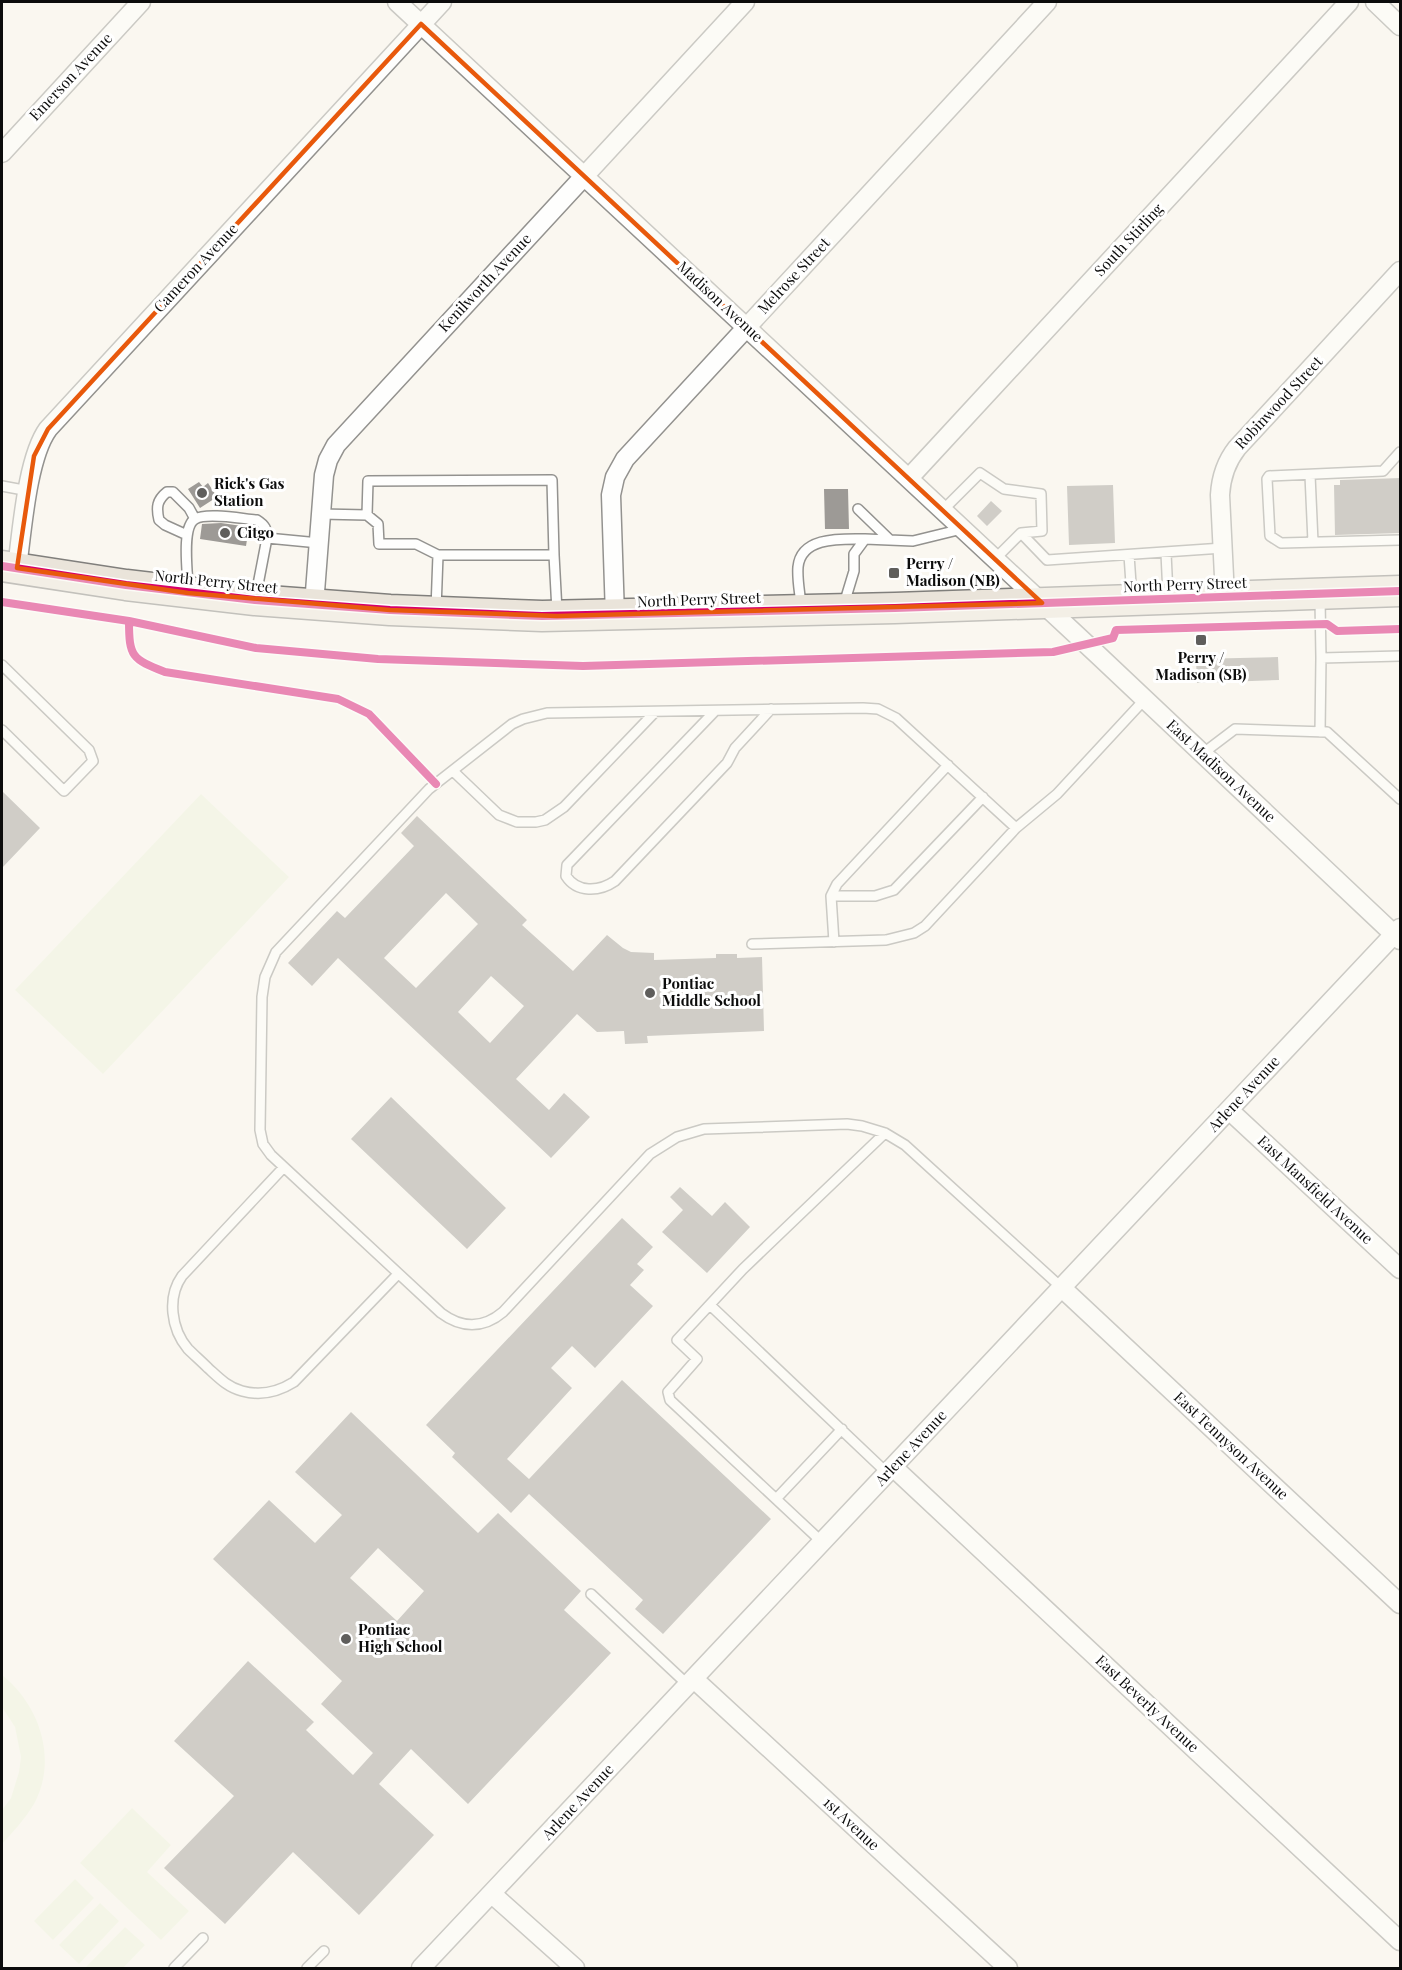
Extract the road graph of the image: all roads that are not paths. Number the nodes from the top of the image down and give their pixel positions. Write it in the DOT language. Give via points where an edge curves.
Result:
graph roads {
  1 [pos="141,2"];
  2 [pos="397,2"];
  3 [pos="442,2"];
  4 [pos="745,2"];
  5 [pos="1047,2"];
  6 [pos="1349,2"];
  7 [pos="1375,2"];
  8 [pos="421,24"];
  9 [pos="1401,26"];
  10 [pos="2,153"];
  11 [pos="584,176"];
  12 [pos="1401,272"];
  13 [pos="747,327"];
  14 [pos="1401,452"];
  15 [pos="1311,475"];
  16 [pos="909,478"];
  17 [pos="2,486"];
  18 [pos="29,491"];
  19 [pos="858,509"];
  20 [pos="942,510"];
  21 [pos="321,514"];
  22 [pos="367,515"];
  23 [pos="195,519"];
  24 [pos="963,528"];
  25 [pos="1021,533"];
  26 [pos="187,535"];
  27 [pos="267,538"];
  28 [pos="865,539"];
  29 [pos="890,540"];
  30 [pos="1401,540"];
  31 [pos="1313,542"];
  32 [pos="319,543"];
  33 [pos="1222,548"];
  34 [pos="1166,553"];
  35 [pos="438,555"];
  36 [pos="554,555"];
  37 [pos="1129,555"];
  38 [pos="995,559"];
  39 [pos="9,567"];
  40 [pos="1401,591"];
  41 [pos="188,593"];
  42 [pos="1320,594"];
  43 [pos="1225,597"];
  44 [pos="1169,599"];
  45 [pos="255,600"];
  46 [pos="1132,600"];
  47 [pos="1042,603"];
  48 [pos="314,605"];
  49 [pos="842,609"];
  50 [pos="802,610"];
  51 [pos="436,612"];
  52 [pos="557,616"];
  53 [pos="615,616"];
  54 [pos="1401,656"];
  55 [pos="1321,658"];
  56 [pos="2,665"];
  57 [pos="1145,699"];
  58 [pos="771,709"];
  59 [pos="655,711"];
  60 [pos="715,711"];
  61 [pos="2,730"];
  62 [pos="1320,732"];
  63 [pos="1202,753"];
  64 [pos="948,765"];
  65 [pos="453,771"];
  66 [pos="982,797"];
  67 [pos="1401,799"];
  68 [pos="1016,828"];
  69 [pos="831,896"];
  70 [pos="1398,934"];
  71 [pos="834,942"];
  72 [pos="752,944"];
  73 [pos="1229,1110"];
  74 [pos="885,1133"];
  75 [pos="284,1167"];
  76 [pos="1401,1269"];
  77 [pos="398,1274"];
  78 [pos="1062,1288"];
  79 [pos="710,1305"];
  80 [pos="842,1429"];
  81 [pos="890,1470"];
  82 [pos="776,1499"];
  83 [pos="822,1542"];
  84 [pos="591,1593"];
  85 [pos="1401,1604"];
  86 [pos="691,1682"];
  87 [pos="492,1893"];
  88 [pos="203,1938"];
  89 [pos="1401,1941"];
  90 [pos="324,1951"];
  91 [pos="174,1968"];
  92 [pos="308,1968"];
  93 [pos="421,1968"];
  94 [pos="575,1968"];
  95 [pos="1008,1968"];
  1 -- 10 [label="street, Emerson Avenue"];
  2 -- 8 [label="street, Madison Avenue"];
  3 -- 8 [label="street, Cameron Avenue"];
  4 -- 11 [label="street, Kenilworth Avenue"];
  5 -- 13 [label="street, Melrose Street"];
  6 -- 16 [label="street, South Stirling"];
  7 -- 9 [label="street"];
  8 -- 11 [label="street, Madison Avenue"];
  8 -- 18 [label="street, Cameron Avenue" via="48,429 36,452"];
  11 -- 13 [label="street, Madison Avenue"];
  11 -- 21 [label="street, Kenilworth Avenue" via="336,445 325,470"];
  12 -- 33 [label="street, Robinwood Street" via="1232,455 1220,486"];
  13 -- 16 [label="street, Madison Avenue"];
  13 -- 53 [label="street, Melrose Street" via="618,470 611,495"];
  14 -- 15 [label="lane" via="1383,471"];
  15 -- 31 [label="lane"];
  15 -- 31 [label="lane" via="1267,479 1270,536 1281,543"];
  16 -- 20 [label="street, Madison Avenue"];
  17 -- 18 [label="lane"];
  18 -- 39 [label="street, Cameron Avenue"];
  19 -- 29 [label="lane"];
  20 -- 24 [label="street, Madison Avenue"];
  20 -- 25 [label="lane" via="980,473 1004,489 1041,494 1042,531"];
  21 -- 22 [label="lane"];
  21 -- 32 [label="street, Kenilworth Avenue"];
  22 -- 35 [label="lane" via="378,524 379,544 416,544"];
  22 -- 36 [label="lane" via="368,481 552,480"];
  23 -- 26 [label="lane"];
  23 -- 26 [label="lane" via="173,492 167,492 157,503 159,520"];
  23 -- 27 [label="lane" via="207,516 257,520 267,530"];
  24 -- 29 [label="lane" via="913,541"];
  24 -- 38 [label="street, Madison Avenue"];
  25 -- 37 [label="lane" via="1047,560"];
  25 -- 38 [label="lane"];
  26 -- 41 [label="lane"];
  27 -- 32 [label="lane"];
  27 -- 45 [label="lane"];
  28 -- 29 [label="lane"];
  28 -- 49 [label="lane" via="854,554 854,571"];
  28 -- 50 [label="lane" via="834,539 817,544 802,556 798,566"];
  30 -- 31 [label="lane"];
  32 -- 48 [label="street, Kenilworth Avenue"];
  33 -- 34 [label="lane"];
  33 -- 43 [label="street, Robinwood Street"];
  34 -- 37 [label="lane"];
  34 -- 44 [label="lane"];
  35 -- 36 [label="lane"];
  35 -- 51 [label="lane"];
  36 -- 52 [label="lane"];
  37 -- 46 [label="lane"];
  38 -- 47 [label="street, Madison Avenue"];
  39 -- 41 [label="main road, North Perry Street"];
  40 -- 42 [label="main road, North Perry Street"];
  41 -- 45 [label="main road, North Perry Street"];
  42 -- 43 [label="main road, North Perry Street"];
  42 -- 55 [label="lane"];
  43 -- 44 [label="main road, North Perry Street"];
  44 -- 46 [label="main road, North Perry Street"];
  45 -- 48 [label="main road, North Perry Street"];
  46 -- 47 [label="main road, North Perry Street"];
  47 -- 49 [label="main road, North Perry Street"];
  47 -- 57 [label="street, East Madison Avenue"];
  48 -- 51 [label="main road, North Perry Street"];
  49 -- 50 [label="main road, North Perry Street"];
  50 -- 53 [label="main road, North Perry Street"];
  51 -- 52 [label="main road, North Perry Street"];
  52 -- 53 [label="main road, North Perry Street"];
  54 -- 55 [label="lane"];
  55 -- 62 [label="lane"];
  56 -- 61 [label="lane" via="89,750 93,761 64,791"];
  57 -- 63 [label="street, East Madison Avenue"];
  57 -- 68 [label="lane" via="1057,794"];
  58 -- 60 [label="lane"];
  58 -- 60 [label="lane" via="735,748 727,763 615,881 595,889 572,884 566,876 567,865"];
  58 -- 64 [label="lane" via="878,709 897,718"];
  59 -- 60 [label="lane"];
  59 -- 65 [label="lane" via="535,715 512,724"];
  59 -- 65 [label="lane" via="564,807 545,820 526,823 499,815"];
  62 -- 63 [label="lane" via="1235,729"];
  62 -- 67 [label="lane" via="1327,732"];
  63 -- 70 [label="street, East Madison Avenue"];
  64 -- 66 [label="lane"];
  64 -- 69 [label="lane" via="837,884"];
  65 -- 75 [label="lane" via="429,789 282,944 269,964 262,997 260,1130 266,1149"];
  66 -- 68 [label="lane"];
  66 -- 69 [label="lane" via="894,890 875,896"];
  68 -- 71 [label="lane" via="925,926 914,933 886,940"];
  69 -- 71 [label="lane"];
  70 -- 73 [label="street, Arlene Avenue"];
  71 -- 72 [label="lane"];
  73 -- 76 [label="street, East Mansfield Avenue"];
  73 -- 78 [label="street, Arlene Avenue"];
  74 -- 77 [label="lane" via="847,1124 715,1128 677,1137 650,1154 502,1312 483,1324 466,1325 449,1319"];
  74 -- 78 [label="lane" via="914,1152"];
  74 -- 79 [label="lane"];
  75 -- 77 [label="lane"];
  75 -- 77 [label="lane" via="175,1288 173,1315 182,1340 226,1385 257,1393 277,1391 294,1382"];
  78 -- 81 [label="street, Arlene Avenue"];
  78 -- 85 [label="street, East Tennyson Avenue"];
  79 -- 80 [label="lane"];
  79 -- 82 [label="lane" via="677,1340 697,1359 670,1388 668,1396"];
  80 -- 81 [label="lane"];
  80 -- 82 [label="lane"];
  81 -- 83 [label="street, Arlene Avenue"];
  81 -- 89 [label="street, East Beverly Avenue"];
  82 -- 83 [label="lane"];
  83 -- 86 [label="street, Arlene Avenue"];
  84 -- 86 [label="lane"];
  86 -- 87 [label="street, Arlene Avenue"];
  86 -- 95 [label="street, 1st Avenue"];
  87 -- 93 [label="street, Arlene Avenue"];
  87 -- 94 [label="street"];
  88 -- 91 [label="lane"];
  90 -- 92 [label="lane"];
}
